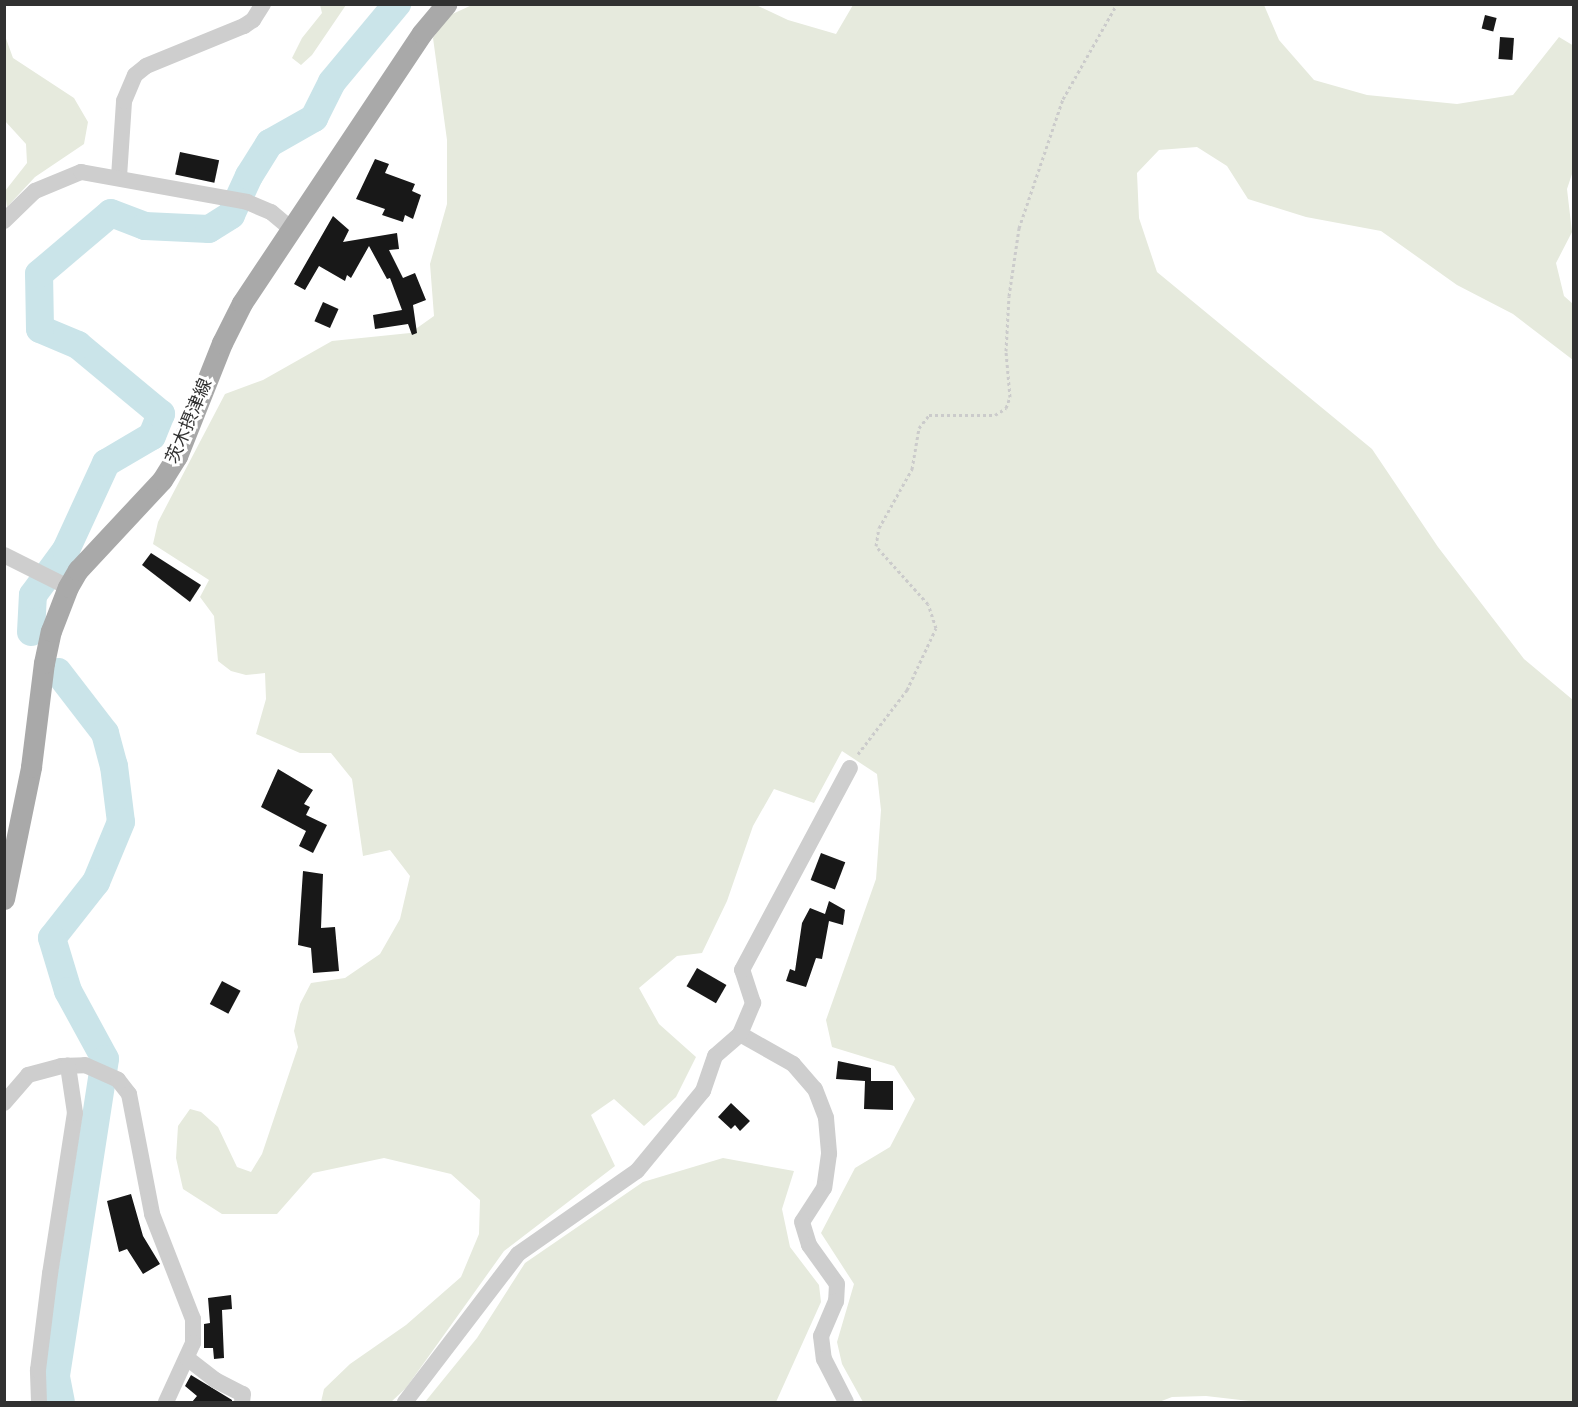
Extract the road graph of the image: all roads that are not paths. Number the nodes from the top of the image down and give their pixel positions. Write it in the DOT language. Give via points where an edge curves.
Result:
graph roads {
  1 [pos="263,4"];
  2 [pos="446,4"];
  3 [pos="119,177"];
  4 [pos="4,221"];
  5 [pos="290,228"];
  6 [pos="4,555"];
  7 [pos="63,584"];
  8 [pos="850,768"];
  9 [pos="4,899"];
  10 [pos="740,1034"];
  11 [pos="76,1065"];
  12 [pos="4,1103"];
  13 [pos="187,1358"];
  14 [pos="839,1400"];
  15 [pos="39,1402"];
  16 [pos="166,1402"];
  17 [pos="242,1402"];
  18 [pos="405,1402"];
  1 -- 3 [label="street" via="244,26 146,66 135,75 124,101"];
  2 -- 5 [label="main road, 茨木摂津線" via="422,33"];
  3 -- 4 [label="street" via="81,172 67,176 35,191"];
  3 -- 5 [label="street" via="238,200 271,212"];
  5 -- 7 [label="main road, 茨木摂津線" via="222,343 177,456 162,480"];
  6 -- 7 [label="street"];
  7 -- 9 [label="main road, 茨木摂津線" via="44,663 31,767"];
  8 -- 10 [label="street" via="742,970 753,1003"];
  10 -- 14 [label="street" via="793,1064 815,1089 826,1118 829,1154 824,1188 802,1221 809,1245 837,1284 836,1301 821,1336 824,1359"];
  10 -- 18 [label="street" via="714,1056 703,1091 637,1171 518,1254 438,1364"];
  11 -- 12 [label="street" via="28,1075"];
  11 -- 13 [label="street" via="118,1080 129,1094 152,1214 193,1319 193,1343"];
  11 -- 15 [label="street" via="75,1113 38,1370"];
  13 -- 16 [label="street"];
  13 -- 17 [label="street" via="215,1380 243,1394"];
}
